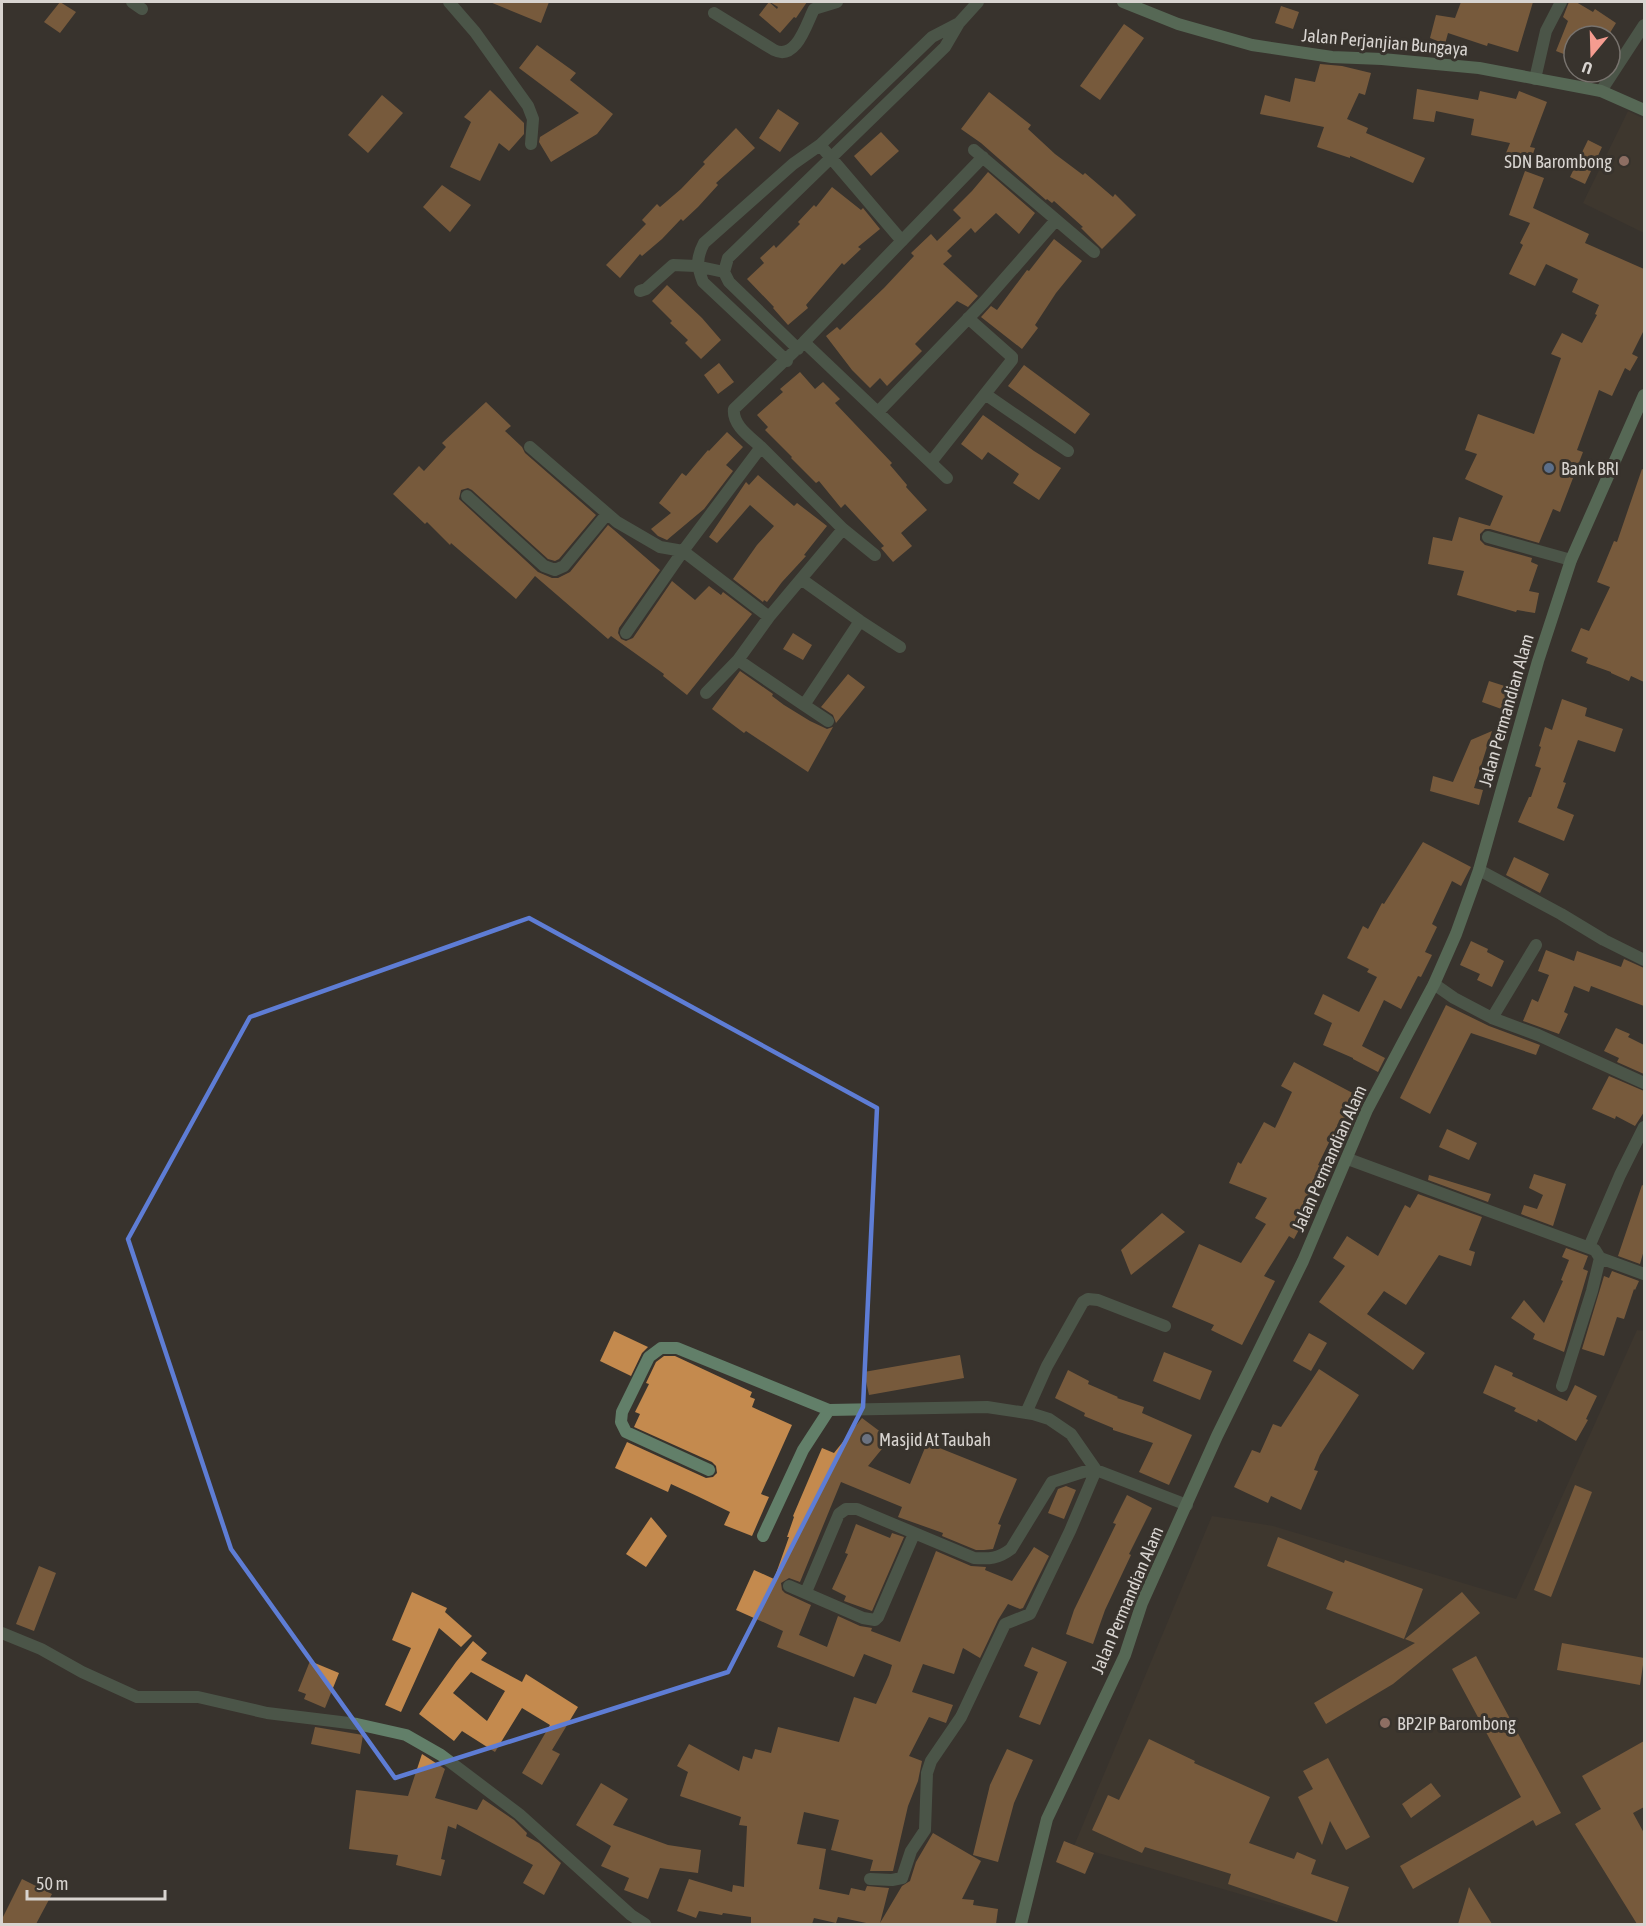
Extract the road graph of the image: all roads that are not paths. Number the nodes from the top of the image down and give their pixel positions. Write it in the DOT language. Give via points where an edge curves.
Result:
graph roads {
  1 [pos="132,2"];
  2 [pos="449,2"];
  3 [pos="837,2"];
  4 [pos="978,2"];
  5 [pos="1123,2"];
  6 [pos="1560,2"];
  7 [pos="142,9"];
  8 [pos="714,13"];
  9 [pos="959,23"];
  10 [pos="1644,26"];
  11 [pos="1535,79"];
  12 [pos="1601,91"];
  13 [pos="1644,110"];
  14 [pos="531,144"];
  15 [pos="820,145"];
  16 [pos="832,159"];
  17 [pos="1056,220"];
  18 [pos="902,241"];
  19 [pos="1094,252"];
  20 [pos="696,266"];
  21 [pos="724,272"];
  22 [pos="640,291"];
  23 [pos="968,318"];
  24 [pos="801,346"];
  25 [pos="787,361"];
  26 [pos="985,394"];
  27 [pos="1644,395"];
  28 [pos="878,412"];
  29 [pos="530,447"];
  30 [pos="761,447"];
  31 [pos="1068,451"];
  32 [pos="931,462"];
  33 [pos="947,478"];
  34 [pos="467,496"];
  35 [pos="607,514"];
  36 [pos="843,529"];
  37 [pos="1488,537"];
  38 [pos="683,551"];
  39 [pos="875,555"];
  40 [pos="1571,560"];
  41 [pos="801,579"];
  42 [pos="769,617"];
  43 [pos="860,621"];
  44 [pos="626,633"];
  45 [pos="900,647"];
  46 [pos="738,660"];
  47 [pos="706,693"];
  48 [pos="804,705"];
  49 [pos="828,721"];
  50 [pos="1479,870"];
  51 [pos="1536,945"];
  52 [pos="1644,960"];
  53 [pos="1434,984"];
  54 [pos="1492,1018"];
  55 [pos="1644,1083"];
  56 [pos="1644,1127"];
  57 [pos="1348,1159"];
  58 [pos="1589,1247"];
  59 [pos="1600,1258"];
  60 [pos="1644,1274"];
  61 [pos="1165,1326"];
  62 [pos="1562,1386"];
  63 [pos="829,1410"];
  64 [pos="1026,1413"];
  65 [pos="709,1470"];
  66 [pos="1096,1470"];
  67 [pos="1187,1505"];
  68 [pos="914,1534"];
  69 [pos="763,1536"];
  70 [pos="789,1586"];
  71 [pos="806,1592"];
  72 [pos="2,1633"];
  73 [pos="870,1879"];
  74 [pos="645,1924"];
  75 [pos="1022,1924"];
  1 -- 7 [label="street"];
  2 -- 14 [label="street" via="528,106"];
  3 -- 8 [label="street" via="814,9 798,40 784,53"];
  4 -- 9 [label="street"];
  5 -- 11 [label="main road, Jalan Perjanjian Bungaya" via="1178,24 1252,45 1332,57 1479,68"];
  6 -- 11 [label="street" via="1546,31"];
  9 -- 15 [label="street" via="932,37"];
  9 -- 16 [label="street" via="945,47"];
  10 -- 12 [label="street"];
  11 -- 12 [label="main road, Jalan Perjanjian Bungaya"];
  12 -- 13 [label="main road, Jalan Perjanjian Bungaya"];
  15 -- 16 [label="street"];
  15 -- 20 [label="street" via="776,178 704,243"];
  16 -- 18 [label="street"];
  16 -- 21 [label="street" via="728,258"];
  17 -- 18 [label="street" via="978,154"];
  17 -- 19 [label="street"];
  17 -- 23 [label="street"];
  18 -- 24 [label="street"];
  20 -- 21 [label="street"];
  20 -- 22 [label="street" via="670,266"];
  20 -- 25 [label="street" via="704,282"];
  21 -- 24 [label="street" via="729,282"];
  23 -- 26 [label="street" via="1012,357"];
  23 -- 28 [label="street"];
  24 -- 25 [label="street"];
  24 -- 28 [label="street"];
  25 -- 30 [label="street" via="734,409 740,427"];
  26 -- 31 [label="street"];
  26 -- 32 [label="street"];
  27 -- 40 [label="main road, Jalan Permandian Alam"];
  28 -- 32 [label="street"];
  29 -- 35 [label="street"];
  30 -- 36 [label="street"];
  30 -- 38 [label="street"];
  32 -- 33 [label="street"];
  34 -- 35 [label="street" via="552,570 564,567"];
  35 -- 38 [label="street" via="660,547"];
  36 -- 39 [label="street"];
  36 -- 41 [label="street"];
  37 -- 40 [label="street"];
  38 -- 42 [label="street"];
  38 -- 44 [label="street"];
  40 -- 50 [label="main road, Jalan Permandian Alam"];
  41 -- 42 [label="street"];
  41 -- 43 [label="street"];
  42 -- 46 [label="street"];
  43 -- 45 [label="street"];
  43 -- 48 [label="street"];
  46 -- 47 [label="street"];
  46 -- 48 [label="street"];
  48 -- 49 [label="street"];
  50 -- 52 [label="street"];
  50 -- 53 [label="main road, Jalan Permandian Alam"];
  51 -- 54 [label="street"];
  53 -- 54 [label="street"];
  53 -- 57 [label="main road, Jalan Permandian Alam" via="1367,1110"];
  54 -- 55 [label="street"];
  56 -- 58 [label="street"];
  57 -- 58 [label="street"];
  57 -- 67 [label="main road, Jalan Permandian Alam"];
  58 -- 59 [label="street"];
  59 -- 60 [label="street"];
  59 -- 62 [label="street"];
  61 -- 64 [label="street" via="1098,1300 1083,1302"];
  63 -- 64 [label="street" via="987,1407"];
  63 -- 65 [label="street" via="676,1348 661,1348 649,1357 622,1412 622,1427"];
  63 -- 69 [label="street" via="803,1450"];
  64 -- 66 [label="street" via="1061,1425"];
  66 -- 67 [label="street"];
  66 -- 68 [label="street" via="1052,1482 1011,1549 1002,1556 974,1558"];
  66 -- 73 [label="street" via="1030,1614 1005,1624 961,1717 931,1761 927,1773 926,1830 910,1851 902,1878"];
  67 -- 75 [label="main road, Jalan Permandian Alam" via="1142,1603 1125,1655 1047,1818"];
  68 -- 71 [label="street" via="857,1509 846,1509 839,1514"];
  68 -- 71 [label="street" via="874,1620"];
  70 -- 71 [label="street"];
  72 -- 74 [label="street" via="137,1697 198,1697 267,1713 357,1724 406,1736 441,1755 519,1814"];
}
